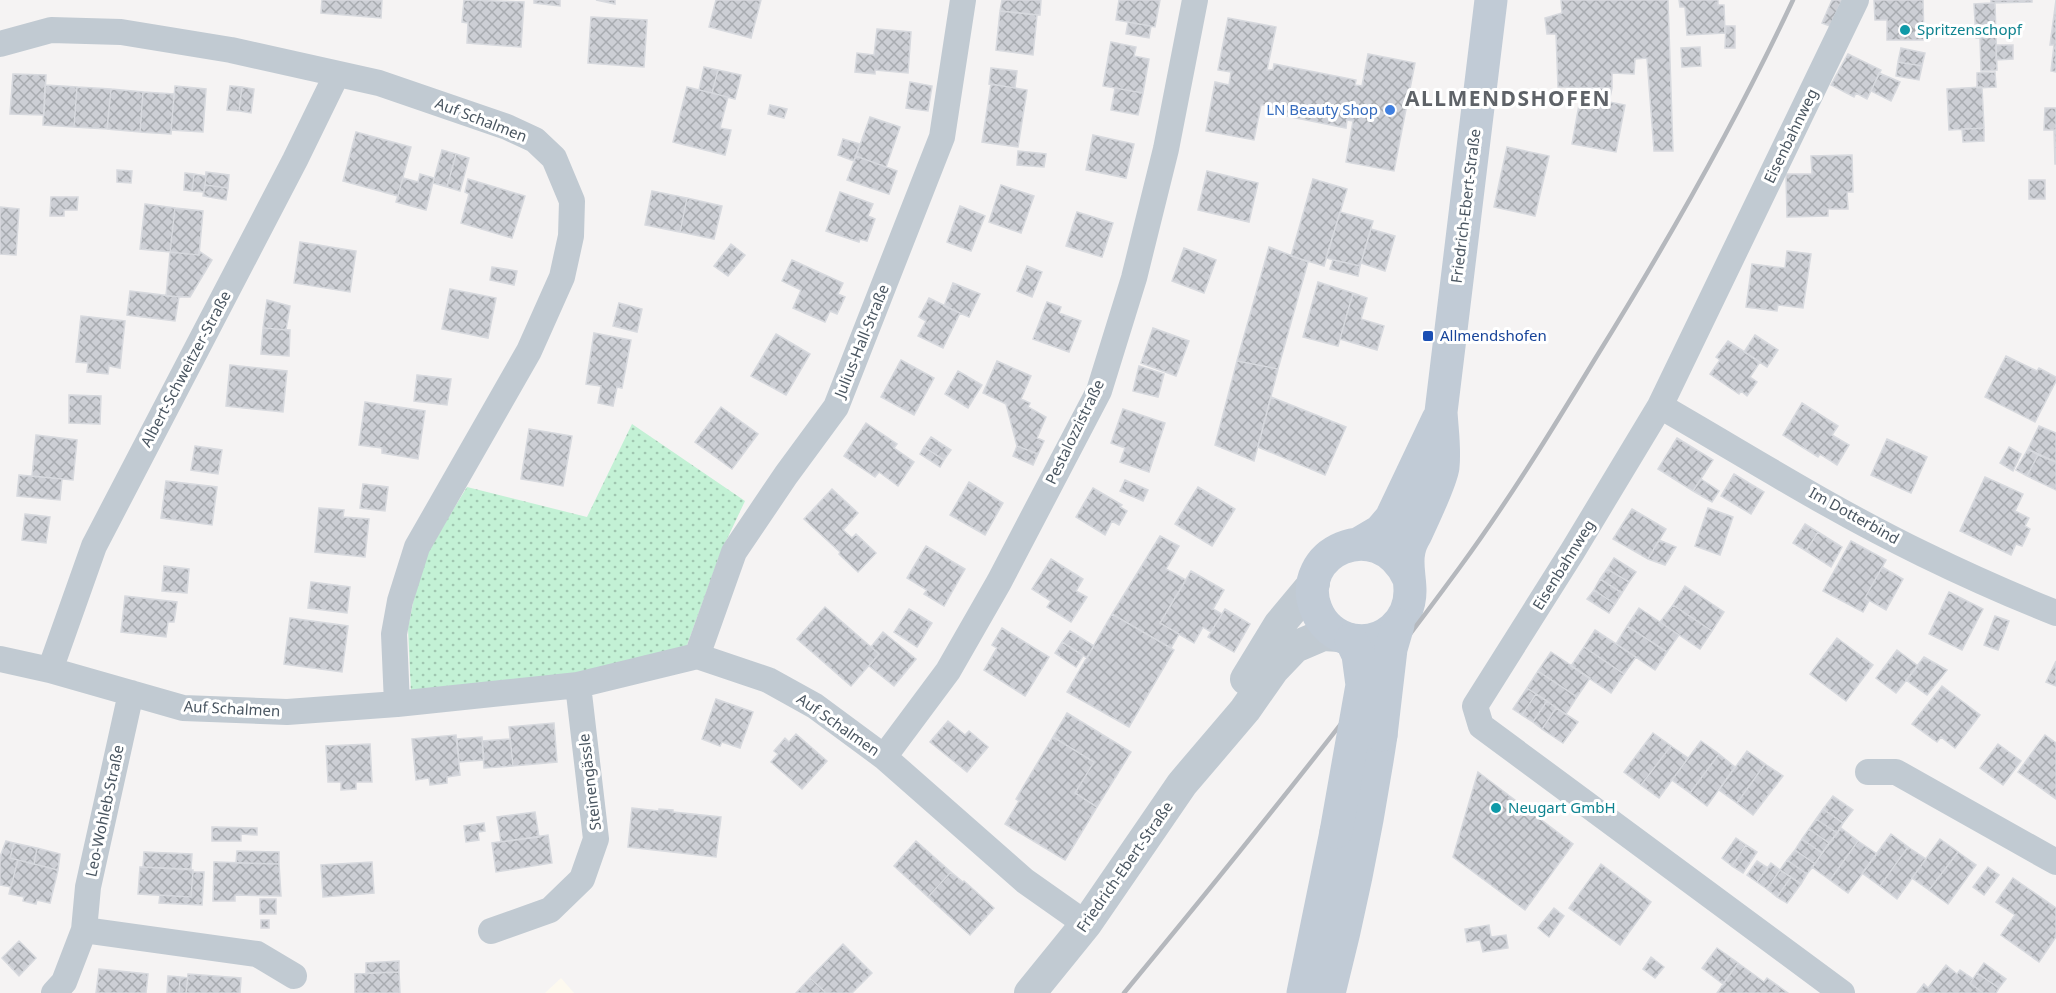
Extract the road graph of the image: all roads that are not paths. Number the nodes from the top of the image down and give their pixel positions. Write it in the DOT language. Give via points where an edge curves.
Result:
graph roads {
  1 [pos="963,0"];
  2 [pos="1195,0"];
  3 [pos="1491,0"];
  4 [pos="1856,0"];
  5 [pos="0,44"];
  6 [pos="337,74"];
  7 [pos="1660,406"];
  8 [pos="1441,412"];
  9 [pos="1359,544"];
  10 [pos="1405,572"];
  11 [pos="1314,583"];
  12 [pos="2056,613"];
  13 [pos="1398,625"];
  14 [pos="1346,638"];
  15 [pos="697,656"];
  16 [pos="0,659"];
  17 [pos="50,670"];
  18 [pos="578,685"];
  19 [pos="131,693"];
  20 [pos="397,704"];
  21 [pos="1219,740"];
  22 [pos="884,757"];
  23 [pos="1868,772"];
  24 [pos="2056,862"];
  25 [pos="1086,924"];
  26 [pos="84,930"];
  27 [pos="492,931"];
  28 [pos="294,976"];
  29 [pos="54,993"];
  30 [pos="1030,993"];
  31 [pos="1303,993"];
  32 [pos="1329,993"];
  33 [pos="1842,993"];
  1 -- 15 [label="street, Julius-Hall-Straße" via="942,137 836,407 734,552"];
  2 -- 22 [label="street, Pestalozzistraße" via="1166,149 1134,278 1099,391 948,671"];
  3 -- 8 [label="main road, Friedrich-Ebert-Straße"];
  4 -- 7 [label="street, Eisenbahnweg"];
  5 -- 6 [label="street, Auf Schalmen" via="51,30 121,32 231,50"];
  6 -- 17 [label="street, Albert-Schweitzer-Straße" via="94,546"];
  6 -- 20 [label="street, Auf Schalmen" via="379,83 535,140 554,158 572,201 571,236 562,277 534,340 417,547 394,634"];
  7 -- 12 [label="street, Im Dotterbind" via="1921,553"];
  7 -- 33 [label="street, Eisenbahnweg" via="1475,706 1481,726"];
  8 -- 9 [label="main road, Friedrich-Ebert-Straße" via="1391,518 1380,531"];
  8 -- 10 [label="main road, Friedrich-Ebert-Straße" via="1443,468 1409,550"];
  9 -- 10 [label="main road" via="1383,549 1394,556"];
  9 -- 11 [label="main road, Friedrich-Ebert-Straße" via="1340,549 1325,560"];
  10 -- 13 [label="main road, Friedrich-Ebert-Straße" via="1409,602"];
  11 -- 14 [label="main road" via="1315,608 1321,619 1329,629"];
  11 -- 21 [label="street, Friedrich-Ebert-Straße" via="1279,625 1234,698"];
  13 -- 14 [label="main road, Friedrich-Ebert-Straße" via="1377,639"];
  13 -- 32 [label="main road, bridge" via="1360,851"];
  14 -- 21 [label="street, Friedrich-Ebert-Straße" via="1323,635 1295,646"];
  14 -- 31 [label="main road, bridge" via="1359,655 1362,685"];
  15 -- 18 [label="street, Auf Schalmen"];
  15 -- 22 [label="street, Auf Schalmen" via="768,680 815,706"];
  16 -- 17 [label="street, Auf Schalmen"];
  17 -- 19 [label="street, Auf Schalmen"];
  18 -- 20 [label="street, Auf Schalmen"];
  18 -- 27 [label="street, Steinengässle" via="596,839 582,879 550,910"];
  19 -- 20 [label="street, Auf Schalmen" via="183,708 287,712"];
  19 -- 26 [label="street, Leo-Wohleb-Straße" via="88,887"];
  21 -- 25 [label="street, Friedrich-Ebert-Straße" via="1182,784"];
  22 -- 25 [label="street, Auf Schalmen" via="1026,881"];
  23 -- 24 [label="street" via="1896,772"];
  25 -- 30 [label="street, Friedrich-Ebert-Straße"];
  26 -- 28 [label="street" via="257,954"];
  26 -- 29 [label="street, Leo-Wohleb-Straße" via="64,982"];
}
